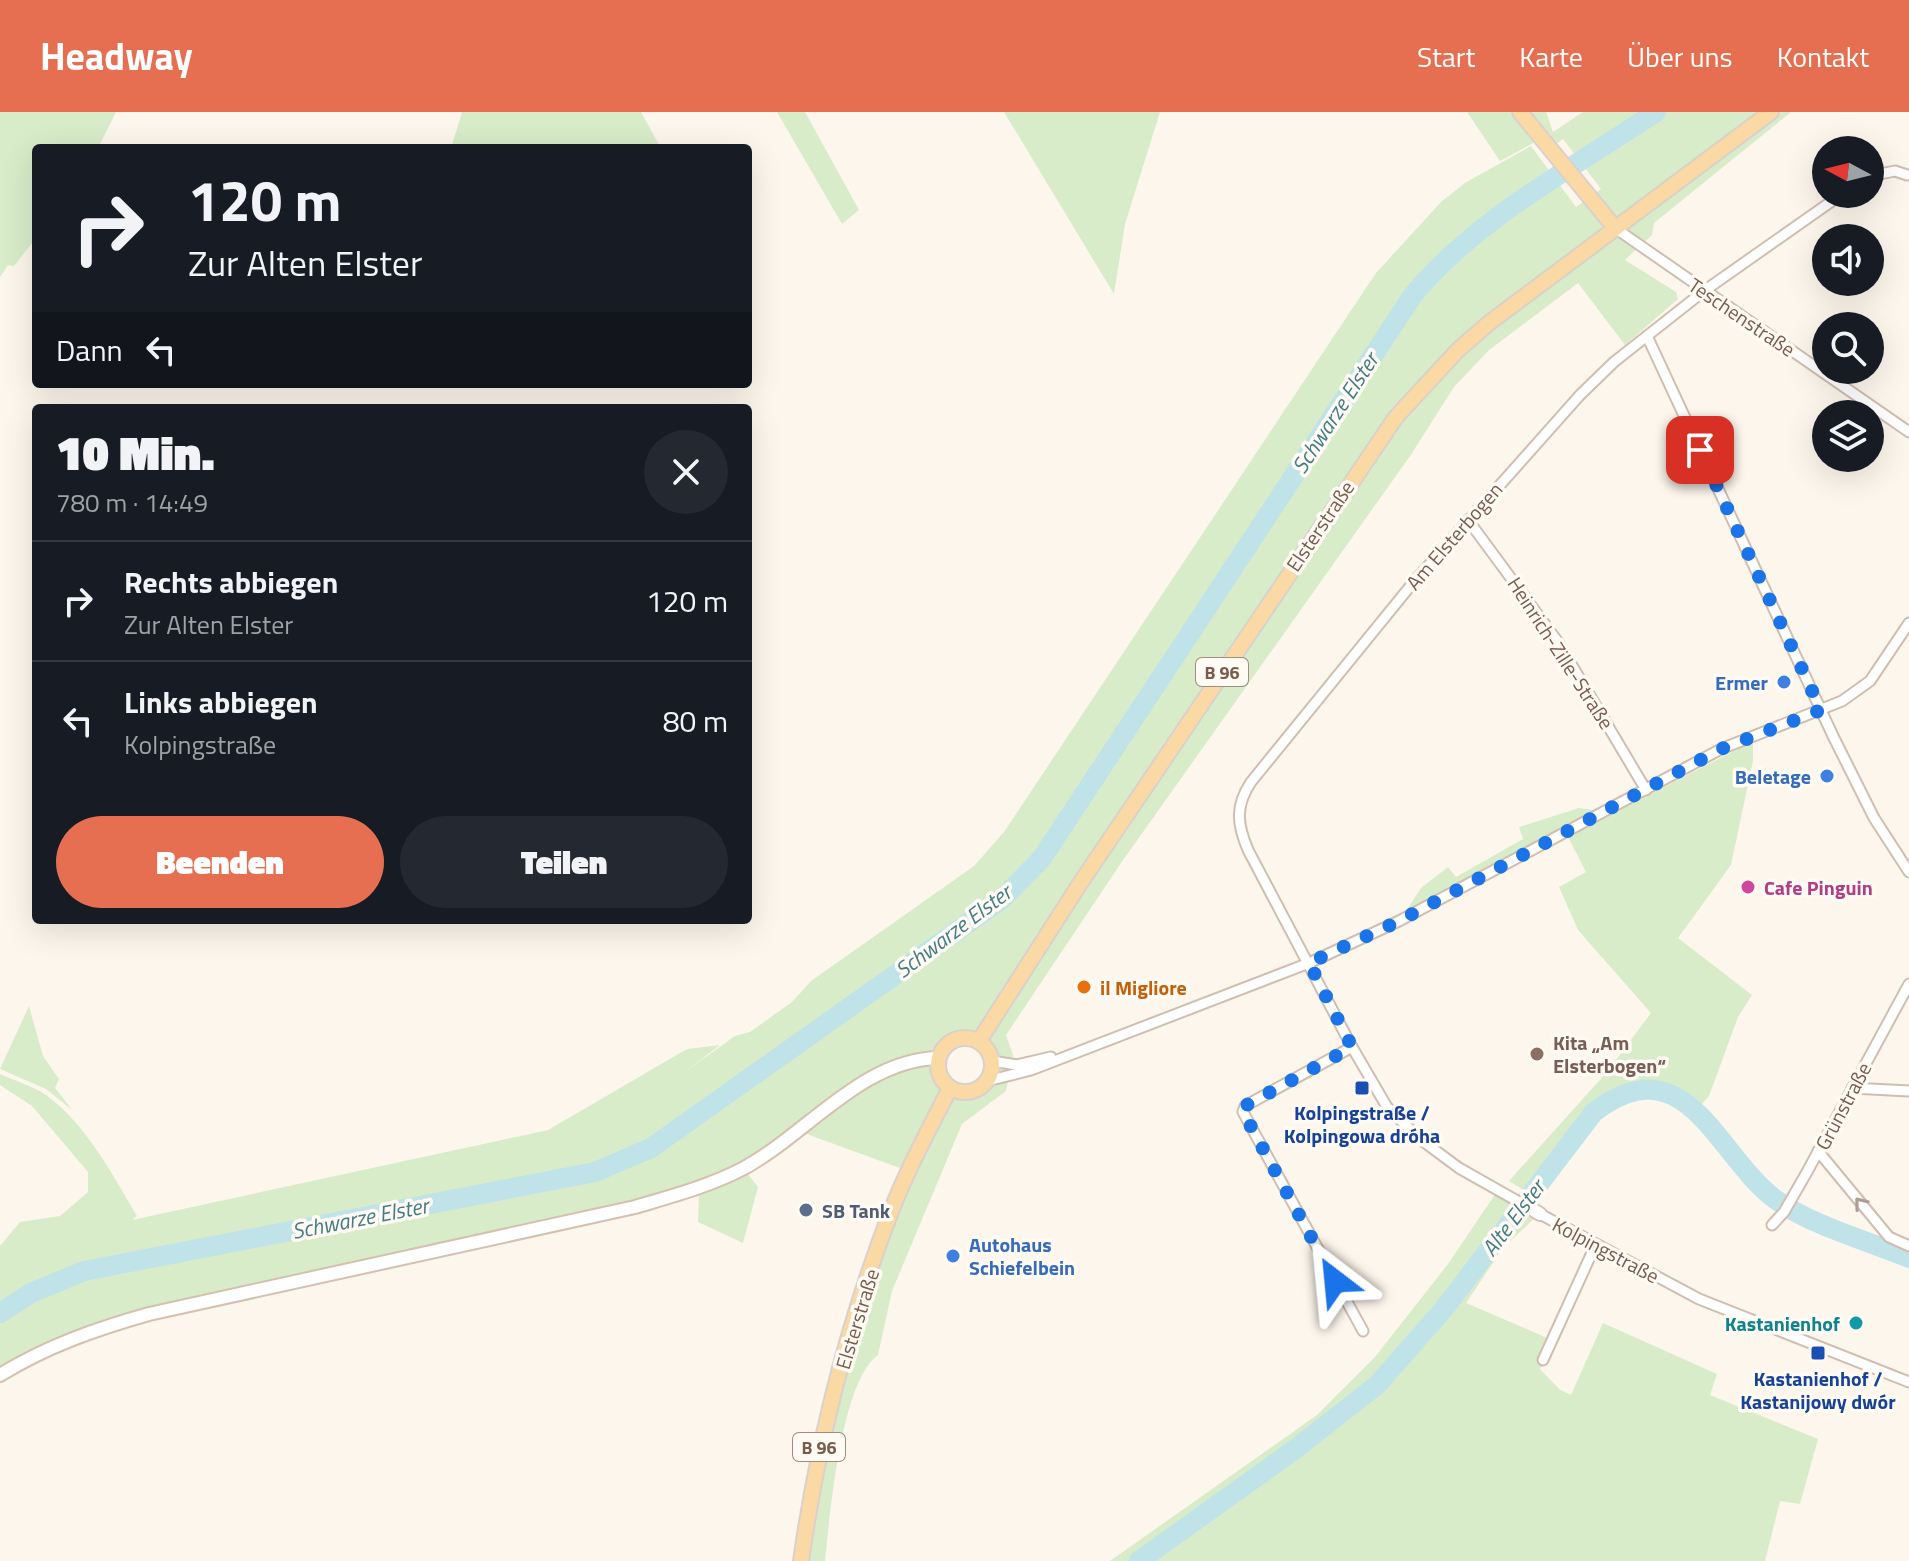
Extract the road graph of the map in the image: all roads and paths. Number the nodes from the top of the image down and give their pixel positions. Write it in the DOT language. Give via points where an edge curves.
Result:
graph roads {
  1 [pos="1520,112"];
  2 [pos="1771,112"];
  3 [pos="1884,173"];
  4 [pos="1907,175"];
  5 [pos="1822,208"];
  6 [pos="1615,228"];
  7 [pos="1704,291"];
  8 [pos="1647,336"];
  9 [pos="1909,432"];
  10 [pos="1468,520"];
  11 [pos="1909,623"];
  12 [pos="1821,710"];
  13 [pos="1646,790"];
  14 [pos="1909,872"];
  15 [pos="1309,963"];
  16 [pos="1909,984"];
  17 [pos="979,1041"];
  18 [pos="1352,1047"];
  19 [pos="1062,1056"];
  20 [pos="938,1058"];
  21 [pos="992,1061"];
  22 [pos="987,1081"];
  23 [pos="950,1088"];
  24 [pos="1852,1088"];
  25 [pos="1909,1091"];
  26 [pos="1818,1151"];
  27 [pos="1772,1225"];
  28 [pos="1595,1246"];
  29 [pos="1909,1246"];
  30 [pos="1363,1331"];
  31 [pos="1543,1360"];
  32 [pos="0,1375"];
  33 [pos="1909,1382"];
  34 [pos="801,1561"];
  1 -- 6 [label="main road"];
  2 -- 6 [label="main road, Elsterstraße"];
  3 -- 4 [label="street"];
  5 -- 7 [label="street, Am Elsterbogen"];
  6 -- 7 [label="street, Teschenstraße"];
  6 -- 17 [label="main road, Elsterstraße / B 96" via="1458,350 1396,417"];
  7 -- 8 [label="street, Am Elsterbogen"];
  7 -- 9 [label="street, Teschenstraße"];
  8 -- 10 [label="street, Am Elsterbogen" via="1580,395"];
  8 -- 12 [label="street"];
  10 -- 13 [label="street, Heinrich-Zille-Straße" via="1558,642"];
  10 -- 15 [label="street, Am Elsterbogen" via="1242,796 1238,815 1243,838"];
  11 -- 12 [label="street" via="1870,681"];
  12 -- 13 [label="street" via="1750,736"];
  12 -- 14 [label="street" via="1874,818"];
  13 -- 15 [label="street"];
  15 -- 18 [label="street, Kolpingstraße"];
  15 -- 19 [label="street"];
  16 -- 24 [label="street, Grünstraße"];
  17 -- 20 [label="main road" via="952,1040"];
  17 -- 21 [label="main road"];
  18 -- 28 [label="street, Kolpingstraße" via="1398,1119 1459,1168"];
  18 -- 30 [label="street" via="1245,1106 1243,1112"];
  19 -- 21 [label="street" via="1017,1065"];
  19 -- 22 [label="street" via="1015,1076"];
  20 -- 23 [label="main road" via="939,1075"];
  20 -- 32 [label="main road" via="917,1059 877,1073 788,1141 699,1188 635,1207 149,1314 89,1331"];
  21 -- 22 [label="main road"];
  22 -- 23 [label="main road" via="974,1091"];
  23 -- 34 [label="main road, Elsterstraße / B 96" via="892,1208 866,1287 822,1431"];
  24 -- 25 [label="street"];
  24 -- 26 [label="street, Grünstraße"];
  26 -- 27 [label="street, Grünstraße"];
  29 -- 26 [label="street, one-way" via="1883,1231"];
  28 -- 31 [label="street"];
  28 -- 33 [label="street, Kolpingstraße" via="1731,1313"];
}
